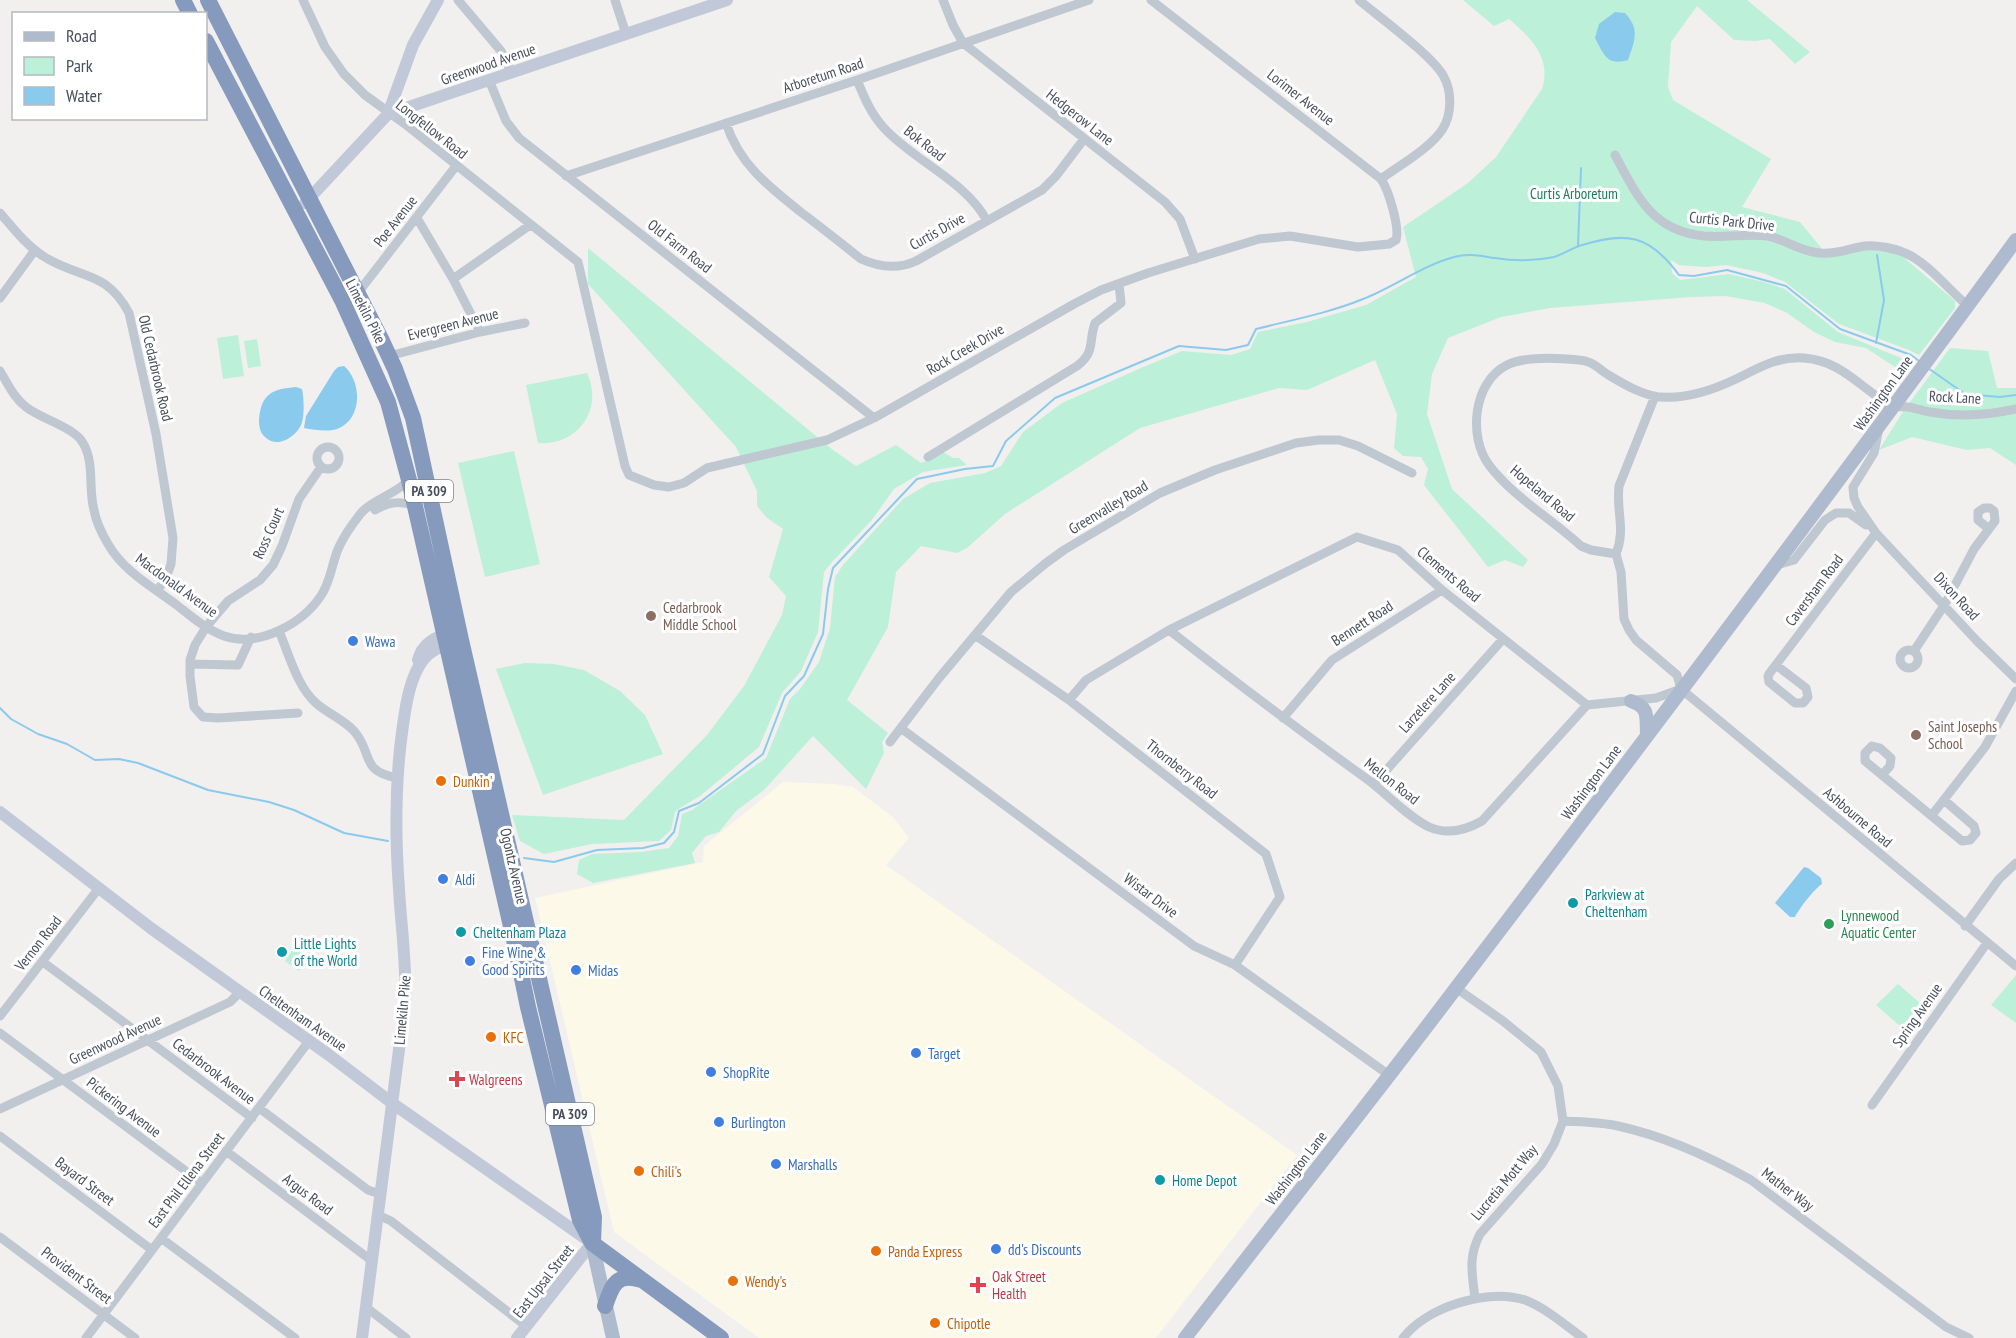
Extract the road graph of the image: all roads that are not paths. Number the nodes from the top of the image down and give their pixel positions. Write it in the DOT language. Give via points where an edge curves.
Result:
graph roads {
  1 [pos="303,0"];
  2 [pos="438,0"];
  3 [pos="459,0"];
  4 [pos="615,0"];
  5 [pos="727,0"];
  6 [pos="943,0"];
  7 [pos="1089,0"];
  8 [pos="1151,0"];
  9 [pos="1359,0"];
  10 [pos="711,3"];
  11 [pos="213,5"];
  12 [pos="626,34"];
  13 [pos="963,43"];
  14 [pos="208,44"];
  15 [pos="511,72"];
  16 [pos="489,80"];
  17 [pos="857,80"];
  18 [pos="388,114"];
  19 [pos="726,123"];
  20 [pos="1084,139"];
  21 [pos="1615,155"];
  22 [pos="456,166"];
  23 [pos="566,176"];
  24 [pos="1381,179"];
  25 [pos="309,199"];
  26 [pos="0,213"];
  27 [pos="296,213"];
  28 [pos="417,218"];
  29 [pos="987,221"];
  30 [pos="530,225"];
  31 [pos="2016,240"];
  32 [pos="35,250"];
  33 [pos="1195,259"];
  34 [pos="453,279"];
  35 [pos="1119,284"];
  36 [pos="357,294"];
  37 [pos="0,298"];
  38 [pos="1968,306"];
  39 [pos="525,323"];
  40 [pos="480,332"];
  41 [pos="389,356"];
  42 [pos="0,371"];
  43 [pos="1655,396"];
  44 [pos="1893,406"];
  45 [pos="2016,409"];
  46 [pos="874,418"];
  47 [pos="1879,426"];
  48 [pos="928,457"];
  49 [pos="321,467"];
  50 [pos="1412,473"];
  51 [pos="629,475"];
  52 [pos="409,480"];
  53 [pos="415,506"];
  54 [pos="355,522"];
  55 [pos="1989,529"];
  56 [pos="1876,533"];
  57 [pos="1616,554"];
  58 [pos="1773,566"];
  59 [pos="1442,590"];
  60 [pos="157,591"];
  61 [pos="1945,604"];
  62 [pos="206,627"];
  63 [pos="1168,630"];
  64 [pos="279,631"];
  65 [pos="975,635"];
  66 [pos="251,637"];
  67 [pos="453,637"];
  68 [pos="1503,639"];
  69 [pos="1914,651"];
  70 [pos="190,664"];
  71 [pos="1776,665"];
  72 [pos="2016,679"];
  73 [pos="1681,689"];
  74 [pos="2016,691"];
  75 [pos="1069,700"];
  76 [pos="1631,701"];
  77 [pos="1587,705"];
  78 [pos="298,713"];
  79 [pos="1283,718"];
  80 [pos="902,729"];
  81 [pos="1647,735"];
  82 [pos="890,742"];
  83 [pos="1882,775"];
  84 [pos="398,778"];
  85 [pos="1374,784"];
  86 [pos="1944,800"];
  87 [pos="0,812"];
  88 [pos="1932,815"];
  89 [pos="2016,862"];
  90 [pos="99,888"];
  91 [pos="1965,926"];
  92 [pos="1987,943"];
  93 [pos="43,962"];
  94 [pos="1235,965"];
  95 [pos="2016,966"];
  96 [pos="1456,988"];
  97 [pos="240,992"];
  98 [pos="0,1016"];
  99 [pos="0,1033"];
  100 [pos="148,1041"];
  101 [pos="309,1041"];
  102 [pos="1389,1075"];
  103 [pos="63,1080"];
  104 [pos="392,1103"];
  105 [pos="1872,1105"];
  106 [pos="259,1108"];
  107 [pos="0,1109"];
  108 [pos="252,1118"];
  109 [pos="1563,1121"];
  110 [pos="0,1136"];
  111 [pos="226,1151"];
  112 [pos="202,1183"];
  113 [pos="380,1194"];
  114 [pos="378,1215"];
  115 [pos="0,1237"];
  116 [pos="162,1238"];
  117 [pos="592,1243"];
  118 [pos="152,1250"];
  119 [pos="372,1261"];
  120 [pos="642,1280"];
  121 [pos="1475,1298"];
  122 [pos="605,1306"];
  123 [pos="367,1308"];
  124 [pos="104,1315"];
  125 [pos="526,1326"];
  126 [pos="86,1338"];
  127 [pos="135,1338"];
  128 [pos="296,1338"];
  129 [pos="362,1338"];
  130 [pos="406,1338"];
  131 [pos="517,1338"];
  132 [pos="613,1338"];
  133 [pos="721,1338"];
  134 [pos="1185,1338"];
  135 [pos="1403,1338"];
  136 [pos="1583,1338"];
  137 [pos="1969,1338"];
  1 -- 18 [label="street, Longfellow Road" via="325,47 344,74"];
  2 -- 18 [label="main road" via="413,45"];
  3 -- 15 [label="street" via="501,51"];
  4 -- 12 [label="street"];
  5 -- 10 [label="main road, Greenwood Avenue"];
  6 -- 13 [label="street, Hedgerow Lane"];
  7 -- 13 [label="street, Arboretum Road"];
  8 -- 24 [label="street, Lorimer Avenue"];
  9 -- 24 [label="street" via="1433,63 1444,77 1449,96 1448,116 1439,134"];
  10 -- 12 [label="main road, Greenwood Avenue"];
  11 -- 25 [label="highway, Limekiln Pike / PA 309"];
  12 -- 15 [label="main road, Greenwood Avenue"];
  13 -- 17 [label="street, Arboretum Road"];
  13 -- 20 [label="street, Hedgerow Lane"];
  14 -- 27 [label="highway, Limekiln Pike / PA 309"];
  15 -- 16 [label="main road, Greenwood Avenue"];
  16 -- 18 [label="main road, Greenwood Avenue"];
  16 -- 23 [label="street, Old Farm Road" via="506,121 519,138"];
  17 -- 19 [label="street, Arboretum Road"];
  17 -- 29 [label="street, Bok Road" via="882,127 973,200"];
  18 -- 22 [label="street, Longfellow Road"];
  18 -- 25 [label="main road, Greenwood Avenue"];
  19 -- 23 [label="street, Arboretum Road"];
  19 -- 29 [label="street, Curtis Drive" via="745,161 765,184 861,259 877,265 907,265"];
  20 -- 29 [label="street, Curtis Drive" via="1048,185"];
  20 -- 33 [label="street, Hedgerow Lane" via="1170,208 1180,219"];
  21 -- 38 [label="street, Curtis Park Drive" via="1636,196 1663,223 1705,236 1770,237 1821,254 1866,246 1904,252"];
  22 -- 28 [label="street, Poe Avenue"];
  22 -- 30 [label="street, Longfellow Road"];
  23 -- 46 [label="street, Old Farm Road"];
  24 -- 33 [label="street, Rock Creek Drive" via="1398,231 1396,240 1389,244 1358,247 1302,237 1274,237"];
  25 -- 27 [label="main road, Greenwood Avenue"];
  25 -- 36 [label="highway, Limekiln Pike / PA 309"];
  26 -- 32 [label="street, Old Cedarbrook Road"];
  27 -- 52 [label="highway, Limekiln Pike / PA 309" via="383,390"];
  28 -- 34 [label="street"];
  28 -- 36 [label="street, Poe Avenue"];
  30 -- 34 [label="street"];
  30 -- 51 [label="street, Longfellow Road" via="572,256 580,268 622,459"];
  31 -- 38 [label="main road, Washington Lane"];
  32 -- 37 [label="street"];
  32 -- 60 [label="street, Old Cedarbrook Road" via="102,281 129,313 156,434 173,538 171,564"];
  33 -- 35 [label="street, Rock Creek Drive"];
  34 -- 40 [label="street"];
  35 -- 46 [label="street, Rock Creek Drive" via="1074,304"];
  35 -- 48 [label="street" via="1121,303 1095,323 1088,358"];
  36 -- 41 [label="highway, Limekiln Pike / PA 309"];
  38 -- 44 [label="main road, Washington Lane"];
  39 -- 40 [label="street, Evergreen Avenue"];
  40 -- 41 [label="street, Evergreen Avenue"];
  41 -- 67 [label="highway, Limekiln Pike / PA 309" via="412,418"];
  42 -- 60 [label="street, Macdonald Avenue" via="27,408 82,441 87,450 93,510 100,529 121,562"];
  43 -- 44 [label="street" via="1696,393 1771,361 1795,358 1838,367"];
  43 -- 57 [label="street" via="1619,486 1622,535"];
  43 -- 57 [label="street, Hopeland Road" via="1582,360 1528,359 1509,364 1494,374 1479,403 1479,444 1486,461 1502,480 1581,546"];
  44 -- 45 [label="street, Rock Lane" via="1959,415"];
  44 -- 47 [label="main road, Washington Lane"];
  46 -- 51 [label="street, Rock Creek Drive" via="827,440 707,468 684,483 669,487"];
  47 -- 56 [label="street, Dixon Road" via="1874,453 1854,483 1853,494 1857,507"];
  47 -- 58 [label="main road, Washington Lane"];
  49 -- 62 [label="street, Ross Court" via="299,499 273,565 260,580 228,601"];
  50 -- 65 [label="street, Greenvalley Road" via="1358,446 1339,440 1319,440 1296,443 1196,476 1160,493 1046,563 1011,592"];
  52 -- 53 [label="highway, Limekiln Pike / PA 309"];
  52 -- 54 [label="street, Macdonald Avenue" via="358,515"];
  53 -- 54 [label="street, Macdonald Avenue" via="391,503"];
  53 -- 67 [label="highway, Limekiln Pike / PA 309"];
  54 -- 64 [label="street, Macdonald Avenue" via="338,549 323,594 308,613"];
  55 -- 61 [label="street" via="1970,555"];
  56 -- 58 [label="street, Dixon Road" via="1849,513 1836,513 1794,560"];
  56 -- 61 [label="street, Dixon Road"];
  56 -- 71 [label="street, Caversham Road"];
  57 -- 73 [label="street" via="1626,625 1636,640 1677,675"];
  58 -- 73 [label="main road, Washington Lane"];
  59 -- 63 [label="street, Clements Road" via="1398,550 1357,537"];
  59 -- 68 [label="street, Clements Road"];
  59 -- 79 [label="street, Bennett Road" via="1332,660"];
  60 -- 62 [label="street, Macdonald Avenue"];
  61 -- 69 [label="street"];
  61 -- 72 [label="street, Dixon Road"];
  62 -- 66 [label="street, Macdonald Avenue" via="226,637"];
  62 -- 70 [label="street, Ross Court"];
  63 -- 75 [label="street, Clements Road" via="1086,680"];
  63 -- 79 [label="street, Mellon Road"];
  64 -- 66 [label="street, Macdonald Avenue"];
  64 -- 84 [label="street" via="301,682 315,703 356,733 371,767 383,776"];
  65 -- 75 [label="street, Thornberry Road"];
  65 -- 80 [label="street, Greenvalley Road"];
  66 -- 70 [label="street" via="238,665"];
  67 -- 84 [label="main road, Limekiln Pike" via="424,658 414,682 406,705"];
  67 -- 117 [label="highway, Ogontz Avenue / PA 309" via="594,1217"];
  68 -- 77 [label="street, Clements Road"];
  68 -- 85 [label="street, Larzelere Lane"];
  70 -- 78 [label="street" via="194,707 203,717"];
  71 -- 71 [label="street" via="1768,676 1769,682 1795,703 1803,703 1808,697 1806,688"];
  73 -- 76 [label="street"];
  73 -- 81 [label="main road, Washington Lane"];
  73 -- 91 [label="street, Ashbourne Road"];
  74 -- 86 [label="street" via="1985,747"];
  75 -- 94 [label="street, Thornberry Road" via="1266,854 1280,897"];
  76 -- 77 [label="street"];
  76 -- 81 [label="main road" via="1646,712"];
  77 -- 85 [label="street, Mellon Road" via="1494,809 1467,828 1432,828"];
  79 -- 85 [label="street, Mellon Road"];
  80 -- 82 [label="street, Greenvalley Road"];
  80 -- 94 [label="street, Wistar Drive" via="1194,946"];
  81 -- 96 [label="main road, Washington Lane"];
  83 -- 88 [label="street"];
  84 -- 104 [label="main road, Limekiln Pike" via="397,852 406,984"];
  86 -- 88 [label="street"];
  86 -- 88 [label="street" via="1974,826 1975,835 1962,841"];
  87 -- 90 [label="main road, Cheltenham Avenue"];
  89 -- 91 [label="street"];
  90 -- 93 [label="street, Vernon Road"];
  90 -- 97 [label="main road, Cheltenham Avenue"];
  91 -- 92 [label="street, Ashbourne Road"];
  92 -- 95 [label="street, Ashbourne Road"];
  92 -- 105 [label="street, Spring Avenue"];
  93 -- 98 [label="street, Vernon Road"];
  93 -- 100 [label="street, Cedarbrook Avenue"];
  94 -- 102 [label="street, Wistar Drive"];
  96 -- 102 [label="main road, Washington Lane"];
  96 -- 109 [label="street" via="1541,1052 1558,1086"];
  97 -- 100 [label="street, Greenwood Avenue" via="230,1002"];
  97 -- 101 [label="main road, Cheltenham Avenue"];
  99 -- 103 [label="street, Pickering Avenue"];
  100 -- 103 [label="street, Greenwood Avenue"];
  100 -- 108 [label="street, Cedarbrook Avenue"];
  101 -- 104 [label="main road, Cheltenham Avenue"];
  101 -- 106 [label="street, East Phil Ellena Street"];
  102 -- 134 [label="main road, Washington Lane"];
  103 -- 107 [label="street, Greenwood Avenue"];
  103 -- 112 [label="street, Pickering Avenue"];
  104 -- 113 [label="main road, Limekiln Pike"];
  104 -- 117 [label="main road, Cheltenham Avenue"];
  106 -- 108 [label="street, East Phil Ellena Street"];
  106 -- 113 [label="street, Cedarbrook Avenue" via="368,1190"];
  108 -- 111 [label="street, East Phil Ellena Street"];
  109 -- 121 [label="street, Lucretia Mott Way" via="1542,1164 1480,1234 1474,1246 1471,1260"];
  109 -- 137 [label="street, Mather Way" via="1616,1125 1642,1132 1722,1164 1751,1180 1946,1327"];
  110 -- 118 [label="street, Bayard Street"];
  111 -- 112 [label="street, East Phil Ellena Street"];
  111 -- 119 [label="street, Argus Road"];
  112 -- 116 [label="street, East Phil Ellena Street"];
  113 -- 114 [label="main road, Limekiln Pike"];
  114 -- 119 [label="main road, Limekiln Pike"];
  114 -- 125 [label="street"];
  115 -- 124 [label="street, Provident Street"];
  116 -- 118 [label="street, East Phil Ellena Street"];
  116 -- 128 [label="street"];
  117 -- 120 [label="highway"];
  117 -- 122 [label="main road, Ogontz Avenue"];
  117 -- 125 [label="main road, East Upsal Street"];
  118 -- 124 [label="street, East Phil Ellena Street"];
  119 -- 123 [label="main road, Limekiln Pike"];
  120 -- 122 [label="highway" via="628,1278 615,1282"];
  120 -- 133 [label="highway"];
  121 -- 135 [label="street" via="1432,1314"];
  121 -- 136 [label="street" via="1524,1300"];
  122 -- 132 [label="main road, Ogontz Avenue"];
  123 -- 129 [label="main road, Limekiln Pike"];
  123 -- 130 [label="street"];
  124 -- 126 [label="street, East Phil Ellena Street"];
  124 -- 127 [label="street, Provident Street"];
  125 -- 131 [label="main road, East Upsal Street"];
}
